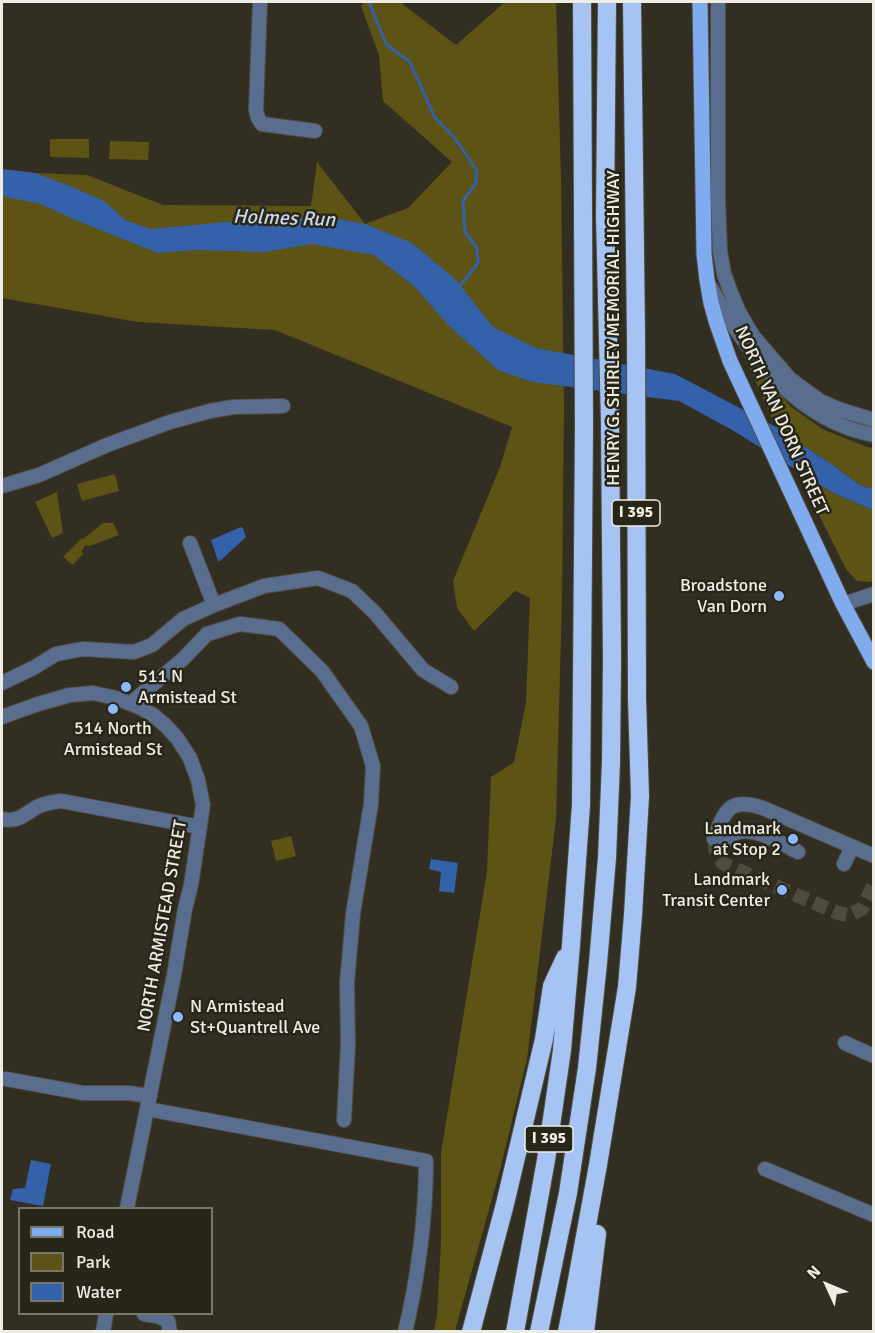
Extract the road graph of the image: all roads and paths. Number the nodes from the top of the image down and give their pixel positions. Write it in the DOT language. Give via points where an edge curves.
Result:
graph roads {
  1 [pos="260,2"];
  2 [pos="582,2"];
  3 [pos="607,2"];
  4 [pos="632,2"];
  5 [pos="700,2"];
  6 [pos="718,2"];
  7 [pos="315,131"];
  8 [pos="707,280"];
  9 [pos="283,406"];
  10 [pos="873,420"];
  11 [pos="873,435"];
  12 [pos="2,486"];
  13 [pos="190,543"];
  14 [pos="873,594"];
  15 [pos="843,604"];
  16 [pos="214,605"];
  17 [pos="873,662"];
  18 [pos="2,683"];
  19 [pos="451,687"];
  20 [pos="131,703"];
  21 [pos="2,717"];
  22 [pos="2,819"];
  23 [pos="200,827"];
  24 [pos="852,847"];
  25 [pos="798,852"];
  26 [pos="873,856"];
  27 [pos="844,864"];
  28 [pos="571,945"];
  29 [pos="621,1024"];
  30 [pos="845,1043"];
  31 [pos="873,1056"];
  32 [pos="6,1079"];
  33 [pos="148,1102"];
  34 [pos="344,1120"];
  35 [pos="765,1169"];
  36 [pos="127,1207"];
  37 [pos="873,1215"];
  38 [pos="106,1315"];
  39 [pos="150,1315"];
  40 [pos="103,1332"];
  41 [pos="170,1332"];
  42 [pos="405,1332"];
  43 [pos="471,1332"];
  44 [pos="515,1332"];
  45 [pos="539,1332"];
  46 [pos="567,1332"];
  47 [pos="585,1332"];
  1 -- 7 [label="street" via="258,118 262,124"];
  2 -- 28 [label="highway, HENRY G. SHIRLEY MEMORIAL HIGHWAY / I 395" via="581,794"];
  3 -- 45 [label="highway" via="605,216 612,671 607,858 586,1068 568,1193"];
  4 -- 29 [label="highway, HENRY G. SHIRLEY MEMORIAL HIGHWAY / I 395" via="640,796"];
  5 -- 8 [label="main road, NORTH VAN DORN STREET"];
  6 -- 10 [label="street" via="720,251 731,294 753,336 790,379 820,401"];
  8 -- 11 [label="street" via="762,366 799,402 853,430"];
  8 -- 15 [label="main road, NORTH VAN DORN STREET" via="723,343"];
  9 -- 12 [label="street" via="232,407 170,422"];
  13 -- 16 [label="street"];
  14 -- 15 [label="street"];
  15 -- 17 [label="main road, NORTH VAN DORN STREET"];
  16 -- 18 [label="street" via="183,620 152,645 134,651 83,649 56,654"];
  16 -- 19 [label="street" via="264,586 318,578 352,591 423,670"];
  20 -- 21 [label="street, NORTH ARMISTEAD STREET" via="93,693 70,695"];
  20 -- 23 [label="street, NORTH ARMISTEAD STREET" via="165,724 190,758 202,805"];
  20 -- 34 [label="street" via="207,634 240,624 279,629 322,671 361,726 373,775 347,983"];
  22 -- 23 [label="street" via="22,818 37,807 61,801"];
  23 -- 33 [label="street, NORTH ARMISTEAD STREET"];
  24 -- 25 [label="street" via="750,804 736,805 724,815 719,841 741,830 751,831"];
  24 -- 26 [label="street"];
  24 -- 27 [label="street"];
  28 -- 43 [label="highway" via="552,986 542,1050"];
  28 -- 44 [label="highway, HENRY G. SHIRLEY MEMORIAL HIGHWAY / I 395" via="562,1050"];
  29 -- 46 [label="highway, HENRY G. SHIRLEY MEMORIAL HIGHWAY / I 395"];
  29 -- 47 [label="highway"];
  30 -- 31 [label="street"];
  32 -- 33 [label="street" via="83,1093 129,1093"];
  33 -- 36 [label="street, NORTH ARMISTEAD STREET"];
  33 -- 42 [label="street" via="426,1161 418,1262"];
  35 -- 37 [label="street"];
  38 -- 40 [label="street"];
  39 -- 41 [label="street" via="168,1321"];
}
